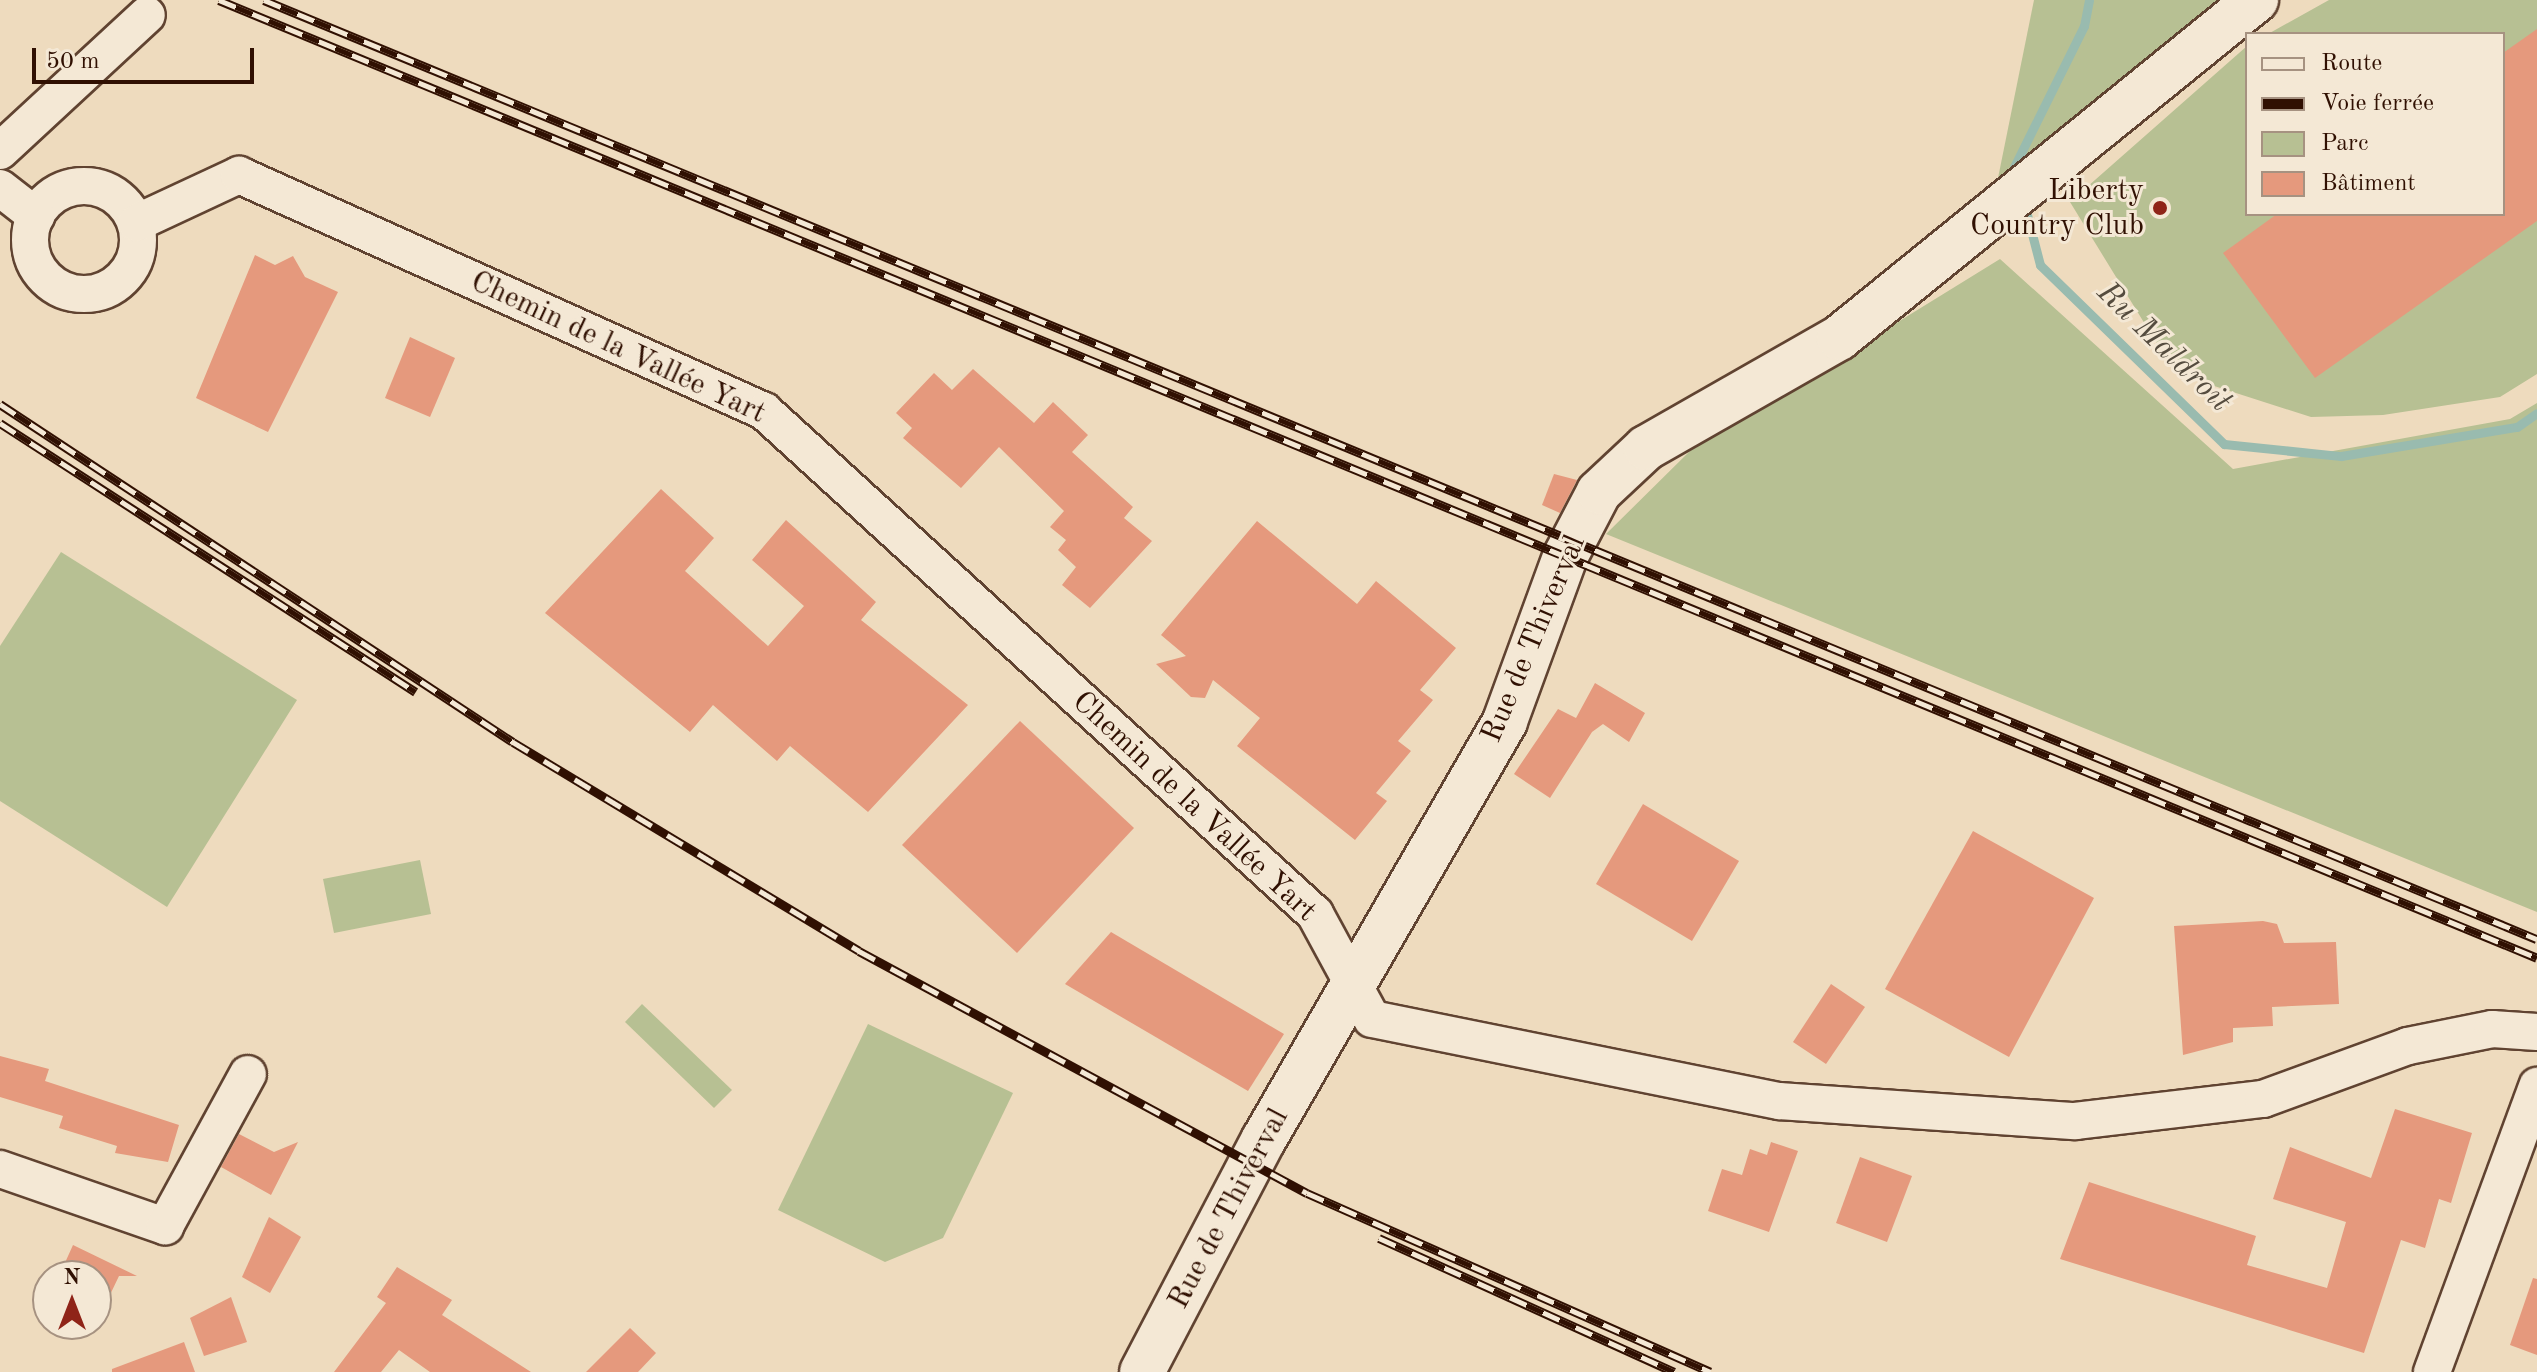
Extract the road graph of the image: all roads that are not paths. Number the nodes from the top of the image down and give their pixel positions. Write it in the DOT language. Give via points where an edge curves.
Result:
graph roads {
  1 [pos="2256,0"];
  2 [pos="147,15"];
  3 [pos="0,151"];
  4 [pos="0,188"];
  5 [pos="36,216"];
  6 [pos="136,223"];
  7 [pos="1355,990"];
  8 [pos="2537,1032"];
  9 [pos="248,1074"];
  10 [pos="2537,1086"];
  11 [pos="0,1169"];
  12 [pos="1142,1372"];
  13 [pos="2432,1372"];
  1 -- 7 [label="street, Rue de Thiverval" via="1839,338 1646,448 1599,492 1565,557 1505,721"];
  2 -- 3 [label="street"];
  4 -- 5 [label="street"];
  5 -- 6 [label="street" via="61,191 88,187 113,195"];
  5 -- 6 [label="street" via="30,233 37,267 64,291 81,294 115,285 127,273 136,258"];
  6 -- 7 [label="street, Chemin de la Vallée Yart" via="239,175 764,411 1315,914"];
  7 -- 8 [label="street, Chemin de la Vallée Yart" via="1372,1019 1445,1037 1779,1101 1992,1119 2075,1121 2250,1101 2408,1046 2492,1029"];
  7 -- 12 [label="street, Rue de Thiverval" via="1264,1139"];
  9 -- 11 [label="street" via="165,1226"];
  10 -- 13 [label="street"];
}
